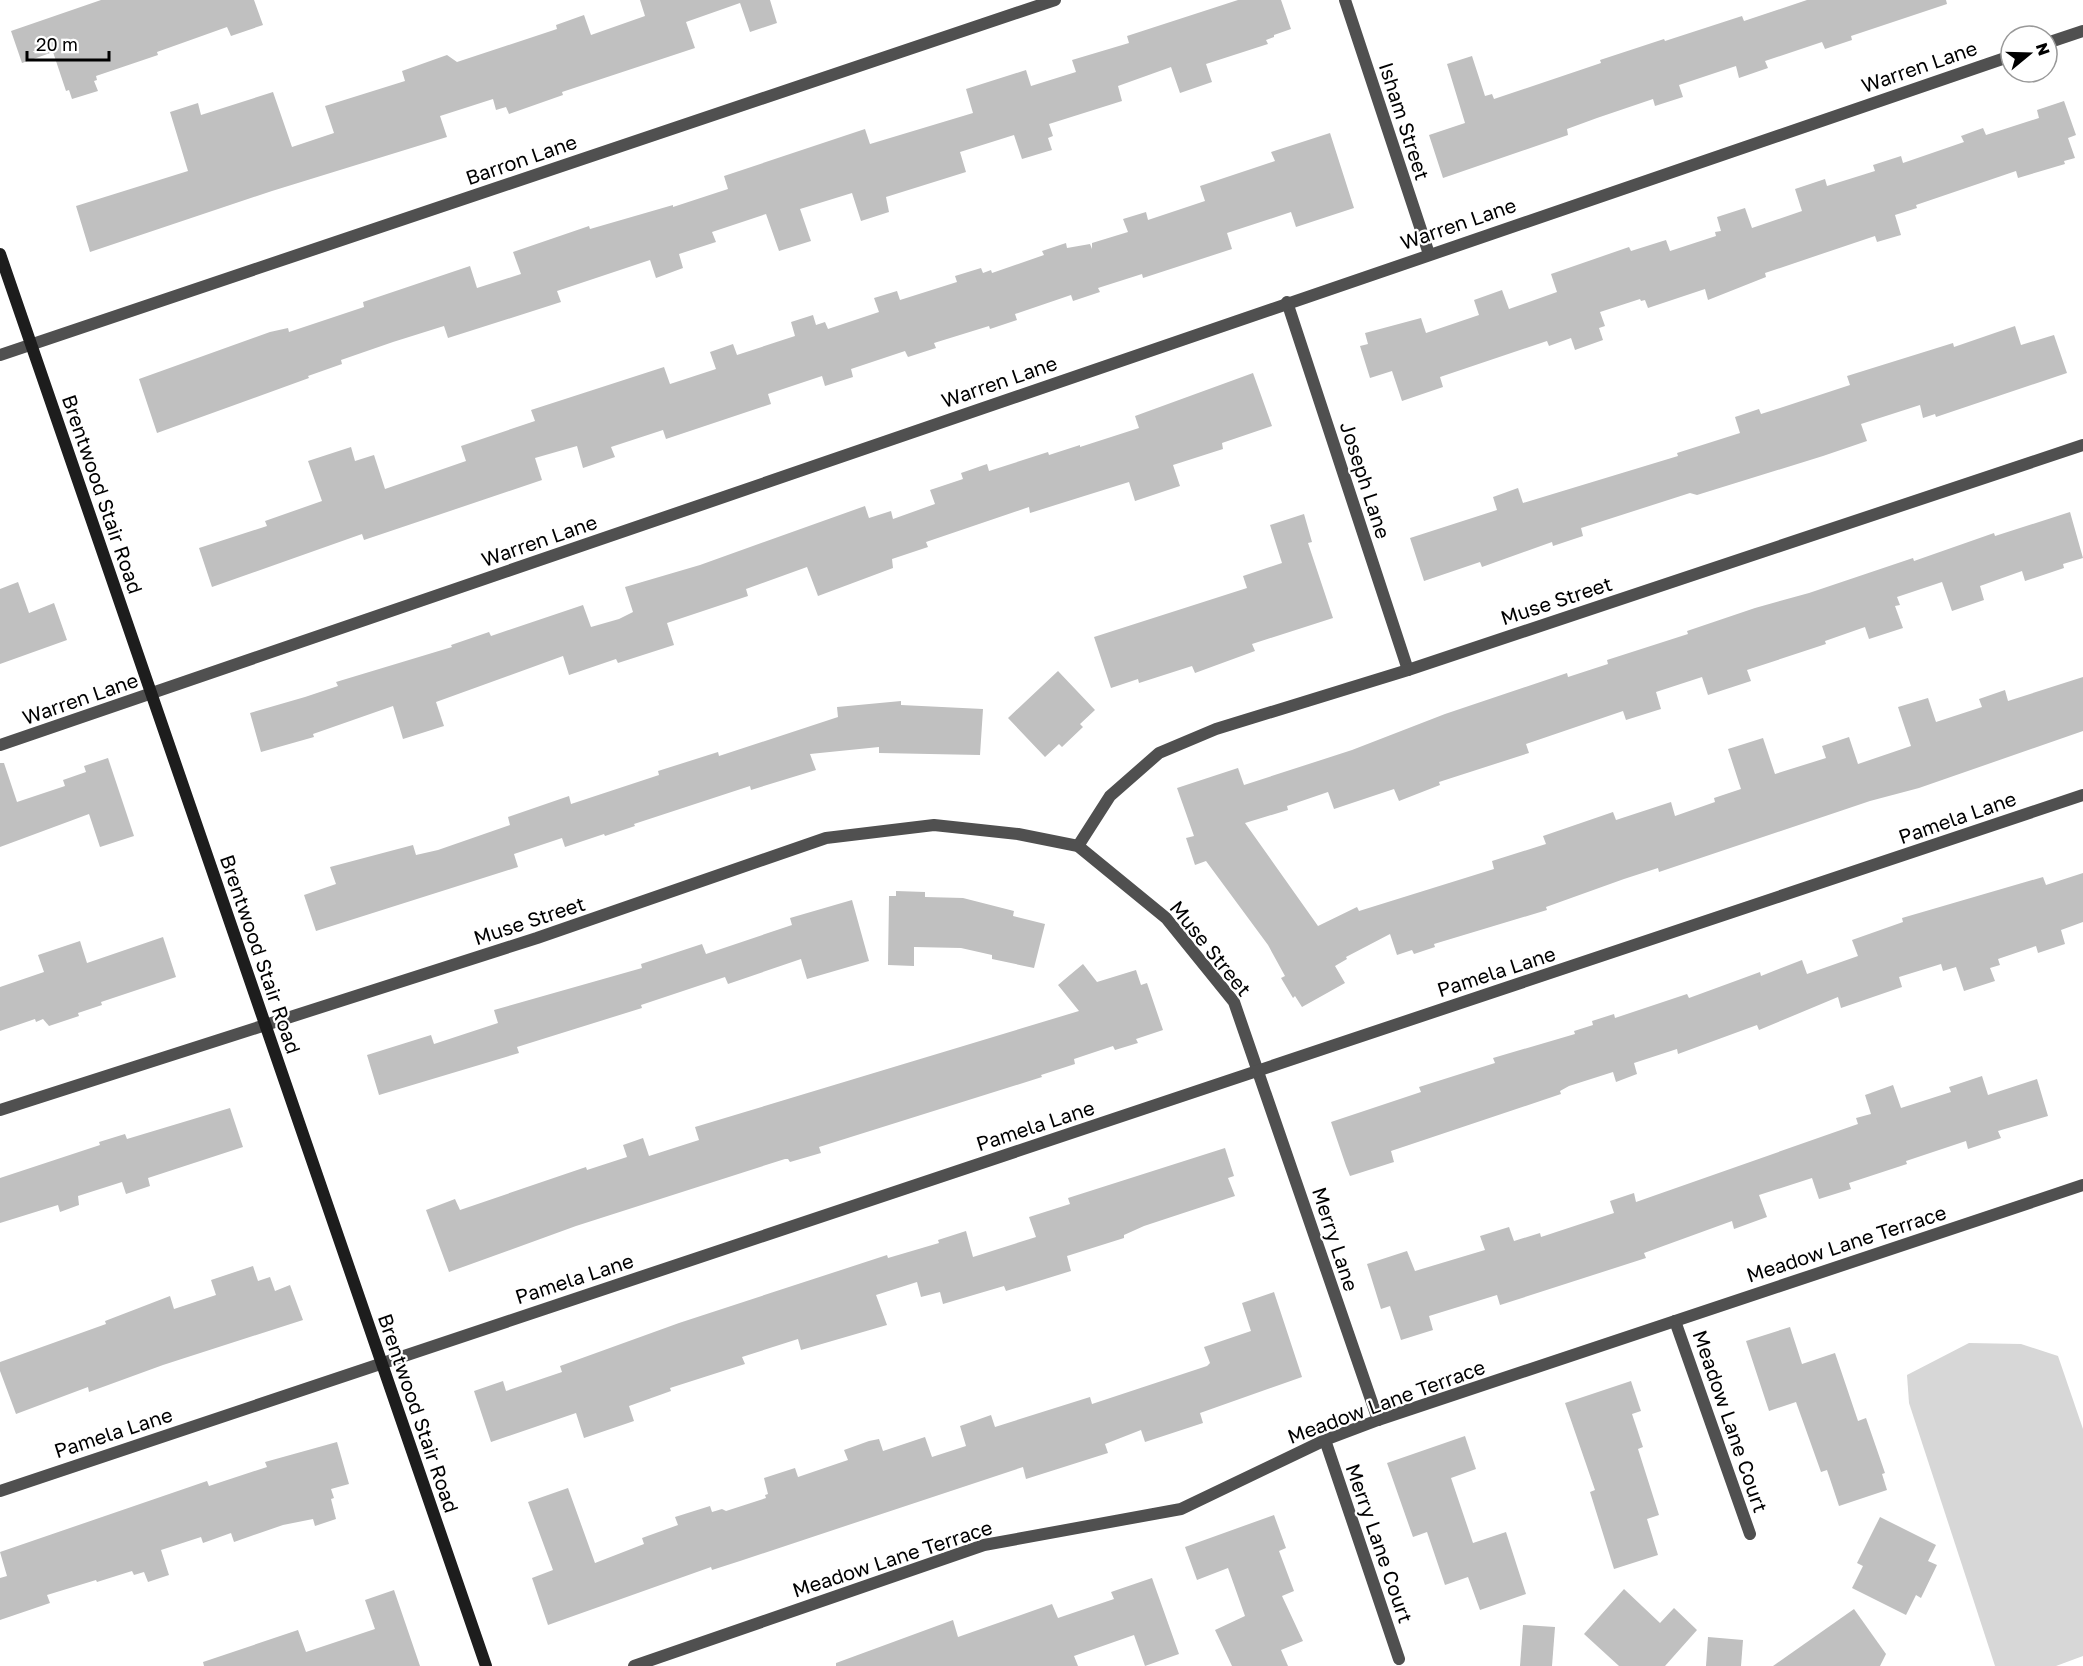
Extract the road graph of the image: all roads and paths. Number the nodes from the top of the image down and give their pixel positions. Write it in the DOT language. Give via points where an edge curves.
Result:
graph roads {
  1 [pos="1055,0"];
  2 [pos="1345,0"];
  3 [pos="2083,31"];
  4 [pos="2059,39"];
  5 [pos="1999,60"];
  6 [pos="0,254"];
  7 [pos="1429,254"];
  8 [pos="1287,302"];
  9 [pos="31,345"];
  10 [pos="0,356"];
  11 [pos="2083,445"];
  12 [pos="1408,670"];
  13 [pos="151,694"];
  14 [pos="0,745"];
  15 [pos="2083,795"];
  16 [pos="1078,846"];
  17 [pos="265,1025"];
  18 [pos="1259,1070"];
  19 [pos="0,1110"];
  20 [pos="2083,1185"];
  21 [pos="1675,1321"];
  22 [pos="382,1363"];
  23 [pos="1378,1420"];
  24 [pos="1325,1440"];
  25 [pos="0,1491"];
  26 [pos="1750,1534"];
  27 [pos="1399,1659"];
  28 [pos="486,1666"];
  29 [pos="634,1666"];
  1 -- 9 [label="street, Barron Lane"];
  2 -- 7 [label="street, Isham Street"];
  3 -- 4 [label="street"];
  5 -- 7 [label="street, Warren Lane"];
  6 -- 9 [label="main road, Brentwood Stair Road"];
  7 -- 8 [label="street, Warren Lane"];
  8 -- 12 [label="street, Joseph Lane"];
  8 -- 13 [label="street, Warren Lane"];
  9 -- 10 [label="street, Barron Lane"];
  9 -- 13 [label="main road, Brentwood Stair Road"];
  11 -- 12 [label="street, Muse Street"];
  12 -- 16 [label="street, Muse Street" via="1215,729 1160,753 1110,795"];
  13 -- 14 [label="street, Warren Lane"];
  13 -- 17 [label="main road, Brentwood Stair Road"];
  15 -- 18 [label="street, Pamela Lane"];
  16 -- 17 [label="street, Muse Street" via="1018,834 934,825 826,838 537,938"];
  16 -- 18 [label="street, Muse Street" via="1166,918 1221,985 1234,1002"];
  17 -- 19 [label="street, Muse Street"];
  17 -- 22 [label="main road, Brentwood Stair Road"];
  18 -- 22 [label="street, Pamela Lane"];
  18 -- 23 [label="street, Merry Lane"];
  20 -- 21 [label="street, Meadow Lane Terrace"];
  21 -- 23 [label="street, Meadow Lane Terrace"];
  21 -- 26 [label="street, Meadow Lane Court"];
  22 -- 25 [label="street, Pamela Lane"];
  22 -- 28 [label="main road, Brentwood Stair Road"];
  23 -- 24 [label="street, Meadow Lane Terrace"];
  24 -- 27 [label="street, Merry Lane Court"];
  24 -- 29 [label="street, Meadow Lane Terrace" via="1180,1509 984,1545"];
}
